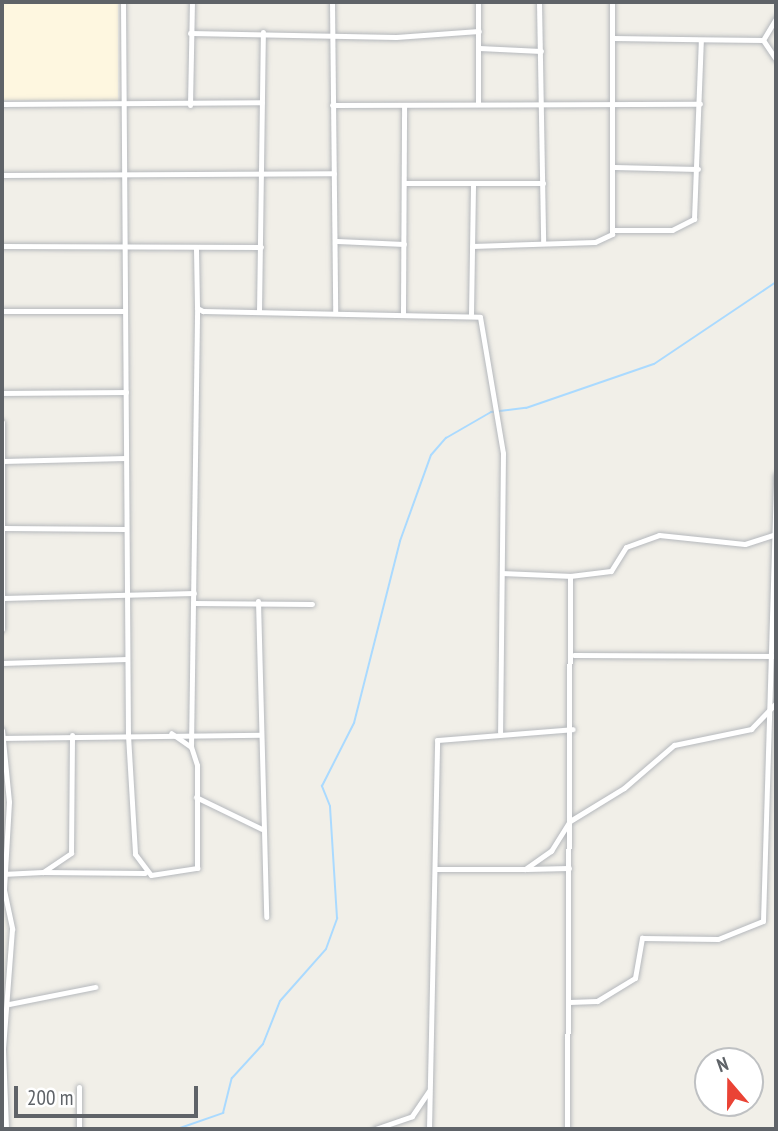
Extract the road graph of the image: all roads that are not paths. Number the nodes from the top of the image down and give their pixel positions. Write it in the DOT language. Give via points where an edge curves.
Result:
graph roads {
  1 [pos="123,2"];
  2 [pos="192,2"];
  3 [pos="332,2"];
  4 [pos="478,2"];
  5 [pos="539,2"];
  6 [pos="612,2"];
  7 [pos="776,18"];
  8 [pos="479,31"];
  9 [pos="263,32"];
  10 [pos="190,33"];
  11 [pos="333,36"];
  12 [pos="613,38"];
  13 [pos="701,40"];
  14 [pos="763,40"];
  15 [pos="479,48"];
  16 [pos="541,51"];
  17 [pos="776,59"];
  18 [pos="542,101"];
  19 [pos="614,101"];
  20 [pos="261,102"];
  21 [pos="478,103"];
  22 [pos="2,104"];
  23 [pos="700,104"];
  24 [pos="190,105"];
  25 [pos="332,105"];
  26 [pos="404,106"];
  27 [pos="123,108"];
  28 [pos="614,167"];
  29 [pos="698,169"];
  30 [pos="334,173"];
  31 [pos="264,174"];
  32 [pos="2,175"];
  33 [pos="124,177"];
  34 [pos="405,183"];
  35 [pos="543,183"];
  36 [pos="473,185"];
  37 [pos="614,230"];
  38 [pos="337,241"];
  39 [pos="543,241"];
  40 [pos="404,244"];
  41 [pos="2,246"];
  42 [pos="472,246"];
  43 [pos="261,247"];
  44 [pos="127,248"];
  45 [pos="196,249"];
  46 [pos="197,309"];
  47 [pos="2,311"];
  48 [pos="125,311"];
  49 [pos="259,312"];
  50 [pos="335,313"];
  51 [pos="403,314"];
  52 [pos="471,314"];
  53 [pos="126,392"];
  54 [pos="2,393"];
  55 [pos="2,422"];
  56 [pos="126,458"];
  57 [pos="3,461"];
  58 [pos="776,475"];
  59 [pos="2,498"];
  60 [pos="3,528"];
  61 [pos="125,529"];
  62 [pos="773,534"];
  63 [pos="504,573"];
  64 [pos="570,576"];
  65 [pos="194,593"];
  66 [pos="125,595"];
  67 [pos="3,597"];
  68 [pos="258,601"];
  69 [pos="194,603"];
  70 [pos="312,604"];
  71 [pos="2,629"];
  72 [pos="575,655"];
  73 [pos="776,656"];
  74 [pos="768,657"];
  75 [pos="127,659"];
  76 [pos="2,663"];
  77 [pos="776,703"];
  78 [pos="766,713"];
  79 [pos="573,729"];
  80 [pos="2,730"];
  81 [pos="500,732"];
  82 [pos="171,733"];
  83 [pos="72,735"];
  84 [pos="128,735"];
  85 [pos="260,735"];
  86 [pos="192,736"];
  87 [pos="2,738"];
  88 [pos="191,747"];
  89 [pos="196,797"];
  90 [pos="2,802"];
  91 [pos="9,802"];
  92 [pos="570,821"];
  93 [pos="263,829"];
  94 [pos="569,868"];
  95 [pos="435,869"];
  96 [pos="525,869"];
  97 [pos="43,872"];
  98 [pos="145,873"];
  99 [pos="3,874"];
  100 [pos="266,917"];
  101 [pos="94,987"];
  102 [pos="569,1002"];
  103 [pos="9,1004"];
  104 [pos="4,1013"];
  105 [pos="3,1087"];
  106 [pos="79,1087"];
  107 [pos="429,1090"];
  108 [pos="6,1129"];
  109 [pos="79,1129"];
  110 [pos="375,1129"];
  111 [pos="429,1129"];
  112 [pos="568,1129"];
  1 -- 27 [label="street"];
  2 -- 10 [label="street"];
  3 -- 11 [label="street"];
  4 -- 8 [label="street"];
  5 -- 16 [label="street"];
  6 -- 12 [label="street"];
  7 -- 14 [label="street"];
  8 -- 11 [label="street"];
  8 -- 15 [label="street"];
  9 -- 10 [label="street"];
  9 -- 11 [label="street"];
  9 -- 20 [label="street"];
  10 -- 24 [label="street"];
  11 -- 25 [label="street"];
  12 -- 13 [label="street"];
  12 -- 19 [label="street"];
  13 -- 14 [label="street"];
  13 -- 23 [label="street"];
  14 -- 17 [label="street"];
  15 -- 16 [label="street"];
  15 -- 21 [label="street"];
  16 -- 18 [label="street"];
  18 -- 19 [label="street"];
  18 -- 21 [label="street"];
  18 -- 35 [label="street"];
  19 -- 23 [label="street"];
  19 -- 28 [label="street"];
  20 -- 24 [label="street"];
  20 -- 31 [label="street"];
  21 -- 26 [label="street"];
  22 -- 27 [label="street"];
  23 -- 29 [label="street"];
  24 -- 27 [label="street"];
  25 -- 26 [label="street"];
  25 -- 30 [label="street"];
  26 -- 34 [label="street"];
  27 -- 33 [label="street"];
  28 -- 29 [label="street"];
  28 -- 37 [label="street"];
  29 -- 37 [label="street" via="690,226"];
  30 -- 31 [label="street"];
  30 -- 38 [label="street"];
  31 -- 33 [label="street"];
  31 -- 43 [label="street"];
  32 -- 33 [label="street"];
  33 -- 44 [label="street"];
  34 -- 36 [label="street"];
  34 -- 40 [label="street"];
  35 -- 36 [label="street"];
  35 -- 39 [label="street"];
  36 -- 42 [label="street"];
  37 -- 39 [label="street" via="603,241"];
  38 -- 40 [label="street"];
  38 -- 50 [label="street"];
  39 -- 42 [label="street"];
  40 -- 51 [label="street"];
  41 -- 44 [label="street"];
  42 -- 52 [label="street"];
  43 -- 45 [label="street"];
  43 -- 49 [label="street"];
  44 -- 45 [label="street"];
  44 -- 48 [label="street"];
  45 -- 46 [label="street"];
  46 -- 49 [label="street"];
  46 -- 65 [label="street"];
  47 -- 48 [label="street"];
  48 -- 53 [label="street"];
  49 -- 50 [label="street"];
  50 -- 51 [label="street"];
  51 -- 52 [label="street"];
  52 -- 63 [label="street" via="481,319 503,453"];
  53 -- 54 [label="street"];
  53 -- 56 [label="street"];
  55 -- 57 [label="street"];
  56 -- 57 [label="street"];
  56 -- 61 [label="street"];
  57 -- 59 [label="street"];
  58 -- 62 [label="street"];
  59 -- 60 [label="street"];
  60 -- 61 [label="street"];
  60 -- 67 [label="street"];
  61 -- 66 [label="street"];
  62 -- 64 [label="street" via="745,544 659,535 626,547 611,571"];
  62 -- 74 [label="street"];
  63 -- 64 [label="street"];
  63 -- 81 [label="street"];
  64 -- 72 [label="street"];
  65 -- 66 [label="street"];
  65 -- 69 [label="street"];
  66 -- 67 [label="street"];
  66 -- 75 [label="street"];
  67 -- 71 [label="street"];
  68 -- 69 [label="street"];
  68 -- 70 [label="street"];
  68 -- 85 [label="street"];
  69 -- 86 [label="street"];
  72 -- 74 [label="street"];
  72 -- 79 [label="street"];
  73 -- 74 [label="street"];
  74 -- 78 [label="street"];
  75 -- 76 [label="street"];
  75 -- 84 [label="street"];
  77 -- 78 [label="street"];
  78 -- 92 [label="street" via="742,733 674,746 624,788"];
  78 -- 102 [label="street" via="761,924 718,939 642,938 637,976 597,1001"];
  79 -- 81 [label="street"];
  79 -- 92 [label="street"];
  80 -- 87 [label="street"];
  81 -- 95 [label="street" via="437,740"];
  82 -- 84 [label="street"];
  82 -- 86 [label="street"];
  82 -- 88 [label="street"];
  83 -- 84 [label="street"];
  83 -- 87 [label="street"];
  83 -- 97 [label="street" via="72,849"];
  84 -- 98 [label="street" via="135,854"];
  85 -- 86 [label="street"];
  85 -- 93 [label="street"];
  86 -- 88 [label="street"];
  87 -- 91 [label="street"];
  88 -- 89 [label="street"];
  89 -- 93 [label="street" via="224,805"];
  89 -- 98 [label="street" via="197,868"];
  90 -- 91 [label="street"];
  91 -- 99 [label="street"];
  92 -- 94 [label="street"];
  92 -- 96 [label="street" via="551,851"];
  93 -- 100 [label="street"];
  94 -- 96 [label="street"];
  94 -- 102 [label="street"];
  95 -- 96 [label="street"];
  95 -- 107 [label="street"];
  97 -- 98 [label="street"];
  97 -- 99 [label="street"];
  99 -- 103 [label="street" via="12,929"];
  101 -- 103 [label="street"];
  102 -- 112 [label="street"];
  103 -- 104 [label="street"];
  104 -- 105 [label="street"];
  105 -- 108 [label="street"];
  106 -- 109 [label="street"];
  107 -- 110 [label="street" via="412,1116"];
  107 -- 111 [label="street"];
}
